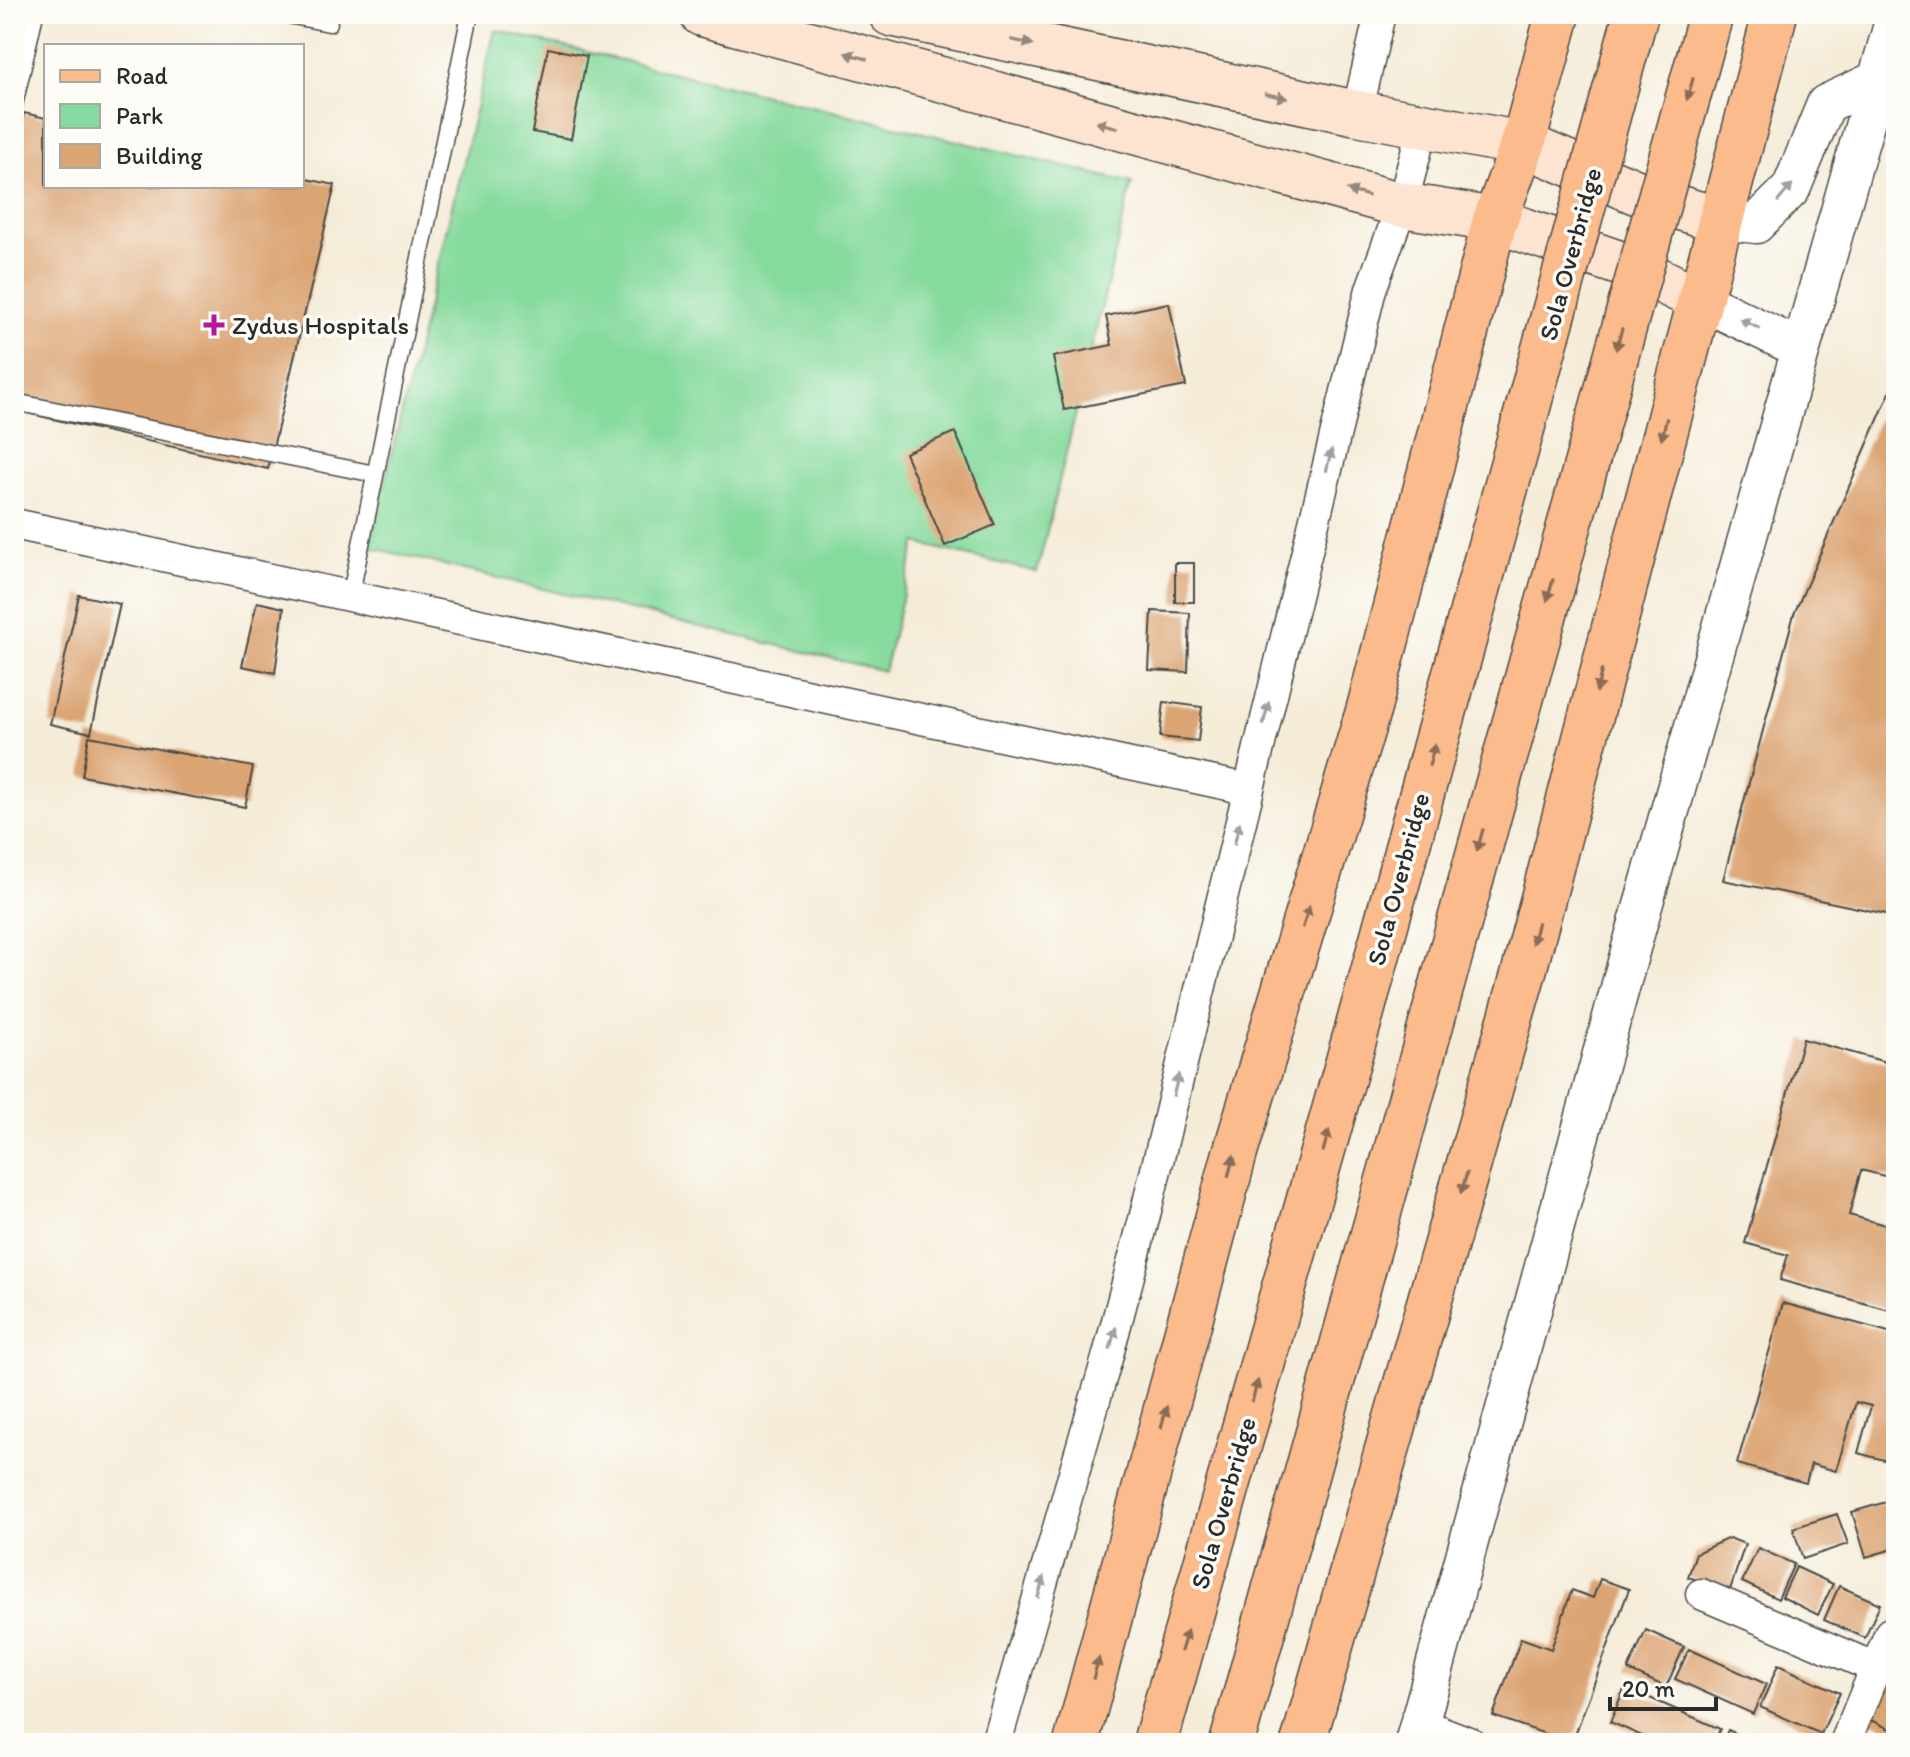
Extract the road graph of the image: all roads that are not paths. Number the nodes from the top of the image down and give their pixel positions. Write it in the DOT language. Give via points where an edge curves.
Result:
graph roads {
  1 [pos="35,14"];
  2 [pos="283,14"];
  3 [pos="470,14"];
  4 [pos="702,14"];
  5 [pos="891,14"];
  6 [pos="1380,14"];
  7 [pos="1558,14"];
  8 [pos="1636,14"];
  9 [pos="1711,14"];
  10 [pos="1775,14"];
  11 [pos="1896,14"];
  12 [pos="329,23"];
  13 [pos="22,33"];
  14 [pos="1877,80"];
  15 [pos="14,105"];
  16 [pos="1357,113"];
  17 [pos="1423,126"];
  18 [pos="1523,144"];
  19 [pos="1402,205"];
  20 [pos="1495,220"];
  21 [pos="1720,220"];
  22 [pos="1698,299"];
  23 [pos="1801,349"];
  24 [pos="14,402"];
  25 [pos="375,474"];
  26 [pos="14,524"];
  27 [pos="350,598"];
  28 [pos="1247,789"];
  29 [pos="1701,1594"];
  30 [pos="1896,1635"];
  31 [pos="1876,1668"];
  32 [pos="1416,1733"];
  33 [pos="996,1743"];
  34 [pos="1076,1743"];
  35 [pos="1155,1743"];
  36 [pos="1232,1743"];
  37 [pos="1303,1743"];
  38 [pos="1471,1743"];
  39 [pos="1845,1743"];
  1 -- 13 [label="lane"];
  2 -- 12 [label="lane"];
  3 -- 25 [label="lane"];
  19 -- 4 [label="main road, one-way"];
  5 -- 16 [label="main road, one-way"];
  6 -- 16 [label="street"];
  7 -- 18 [label="main road"];
  35 -- 8 [label="main road, Sola Overbridge, one-way, bridge"];
  9 -- 36 [label="main road, one-way, bridge"];
  10 -- 21 [label="main road"];
  11 -- 14 [label="street"];
  13 -- 15 [label="lane"];
  21 -- 14 [label="street, one-way" via="1756,224 1791,189 1826,104"];
  14 -- 23 [label="street"];
  16 -- 17 [label="main road"];
  17 -- 18 [label="main road"];
  17 -- 19 [label="street"];
  18 -- 20 [label="main road"];
  18 -- 21 [label="main road" via="1660,202"];
  19 -- 20 [label="main road"];
  28 -- 19 [label="street, one-way" via="1371,289"];
  20 -- 22 [label="main road" via="1639,270"];
  34 -- 20 [label="main road, one-way" via="1235,1153 1369,708"];
  21 -- 22 [label="main road"];
  23 -- 22 [label="street, one-way"];
  22 -- 37 [label="main road, one-way" via="1523,975"];
  23 -- 32 [label="street"];
  24 -- 25 [label="lane"];
  25 -- 27 [label="lane"];
  26 -- 27 [label="street"];
  27 -- 28 [label="street"];
  33 -- 28 [label="street, one-way" via="1108,1355"];
  29 -- 31 [label="street"];
  30 -- 31 [label="street" via="1890,1633"];
  31 -- 39 [label="street"];
  32 -- 38 [label="street"];
}
